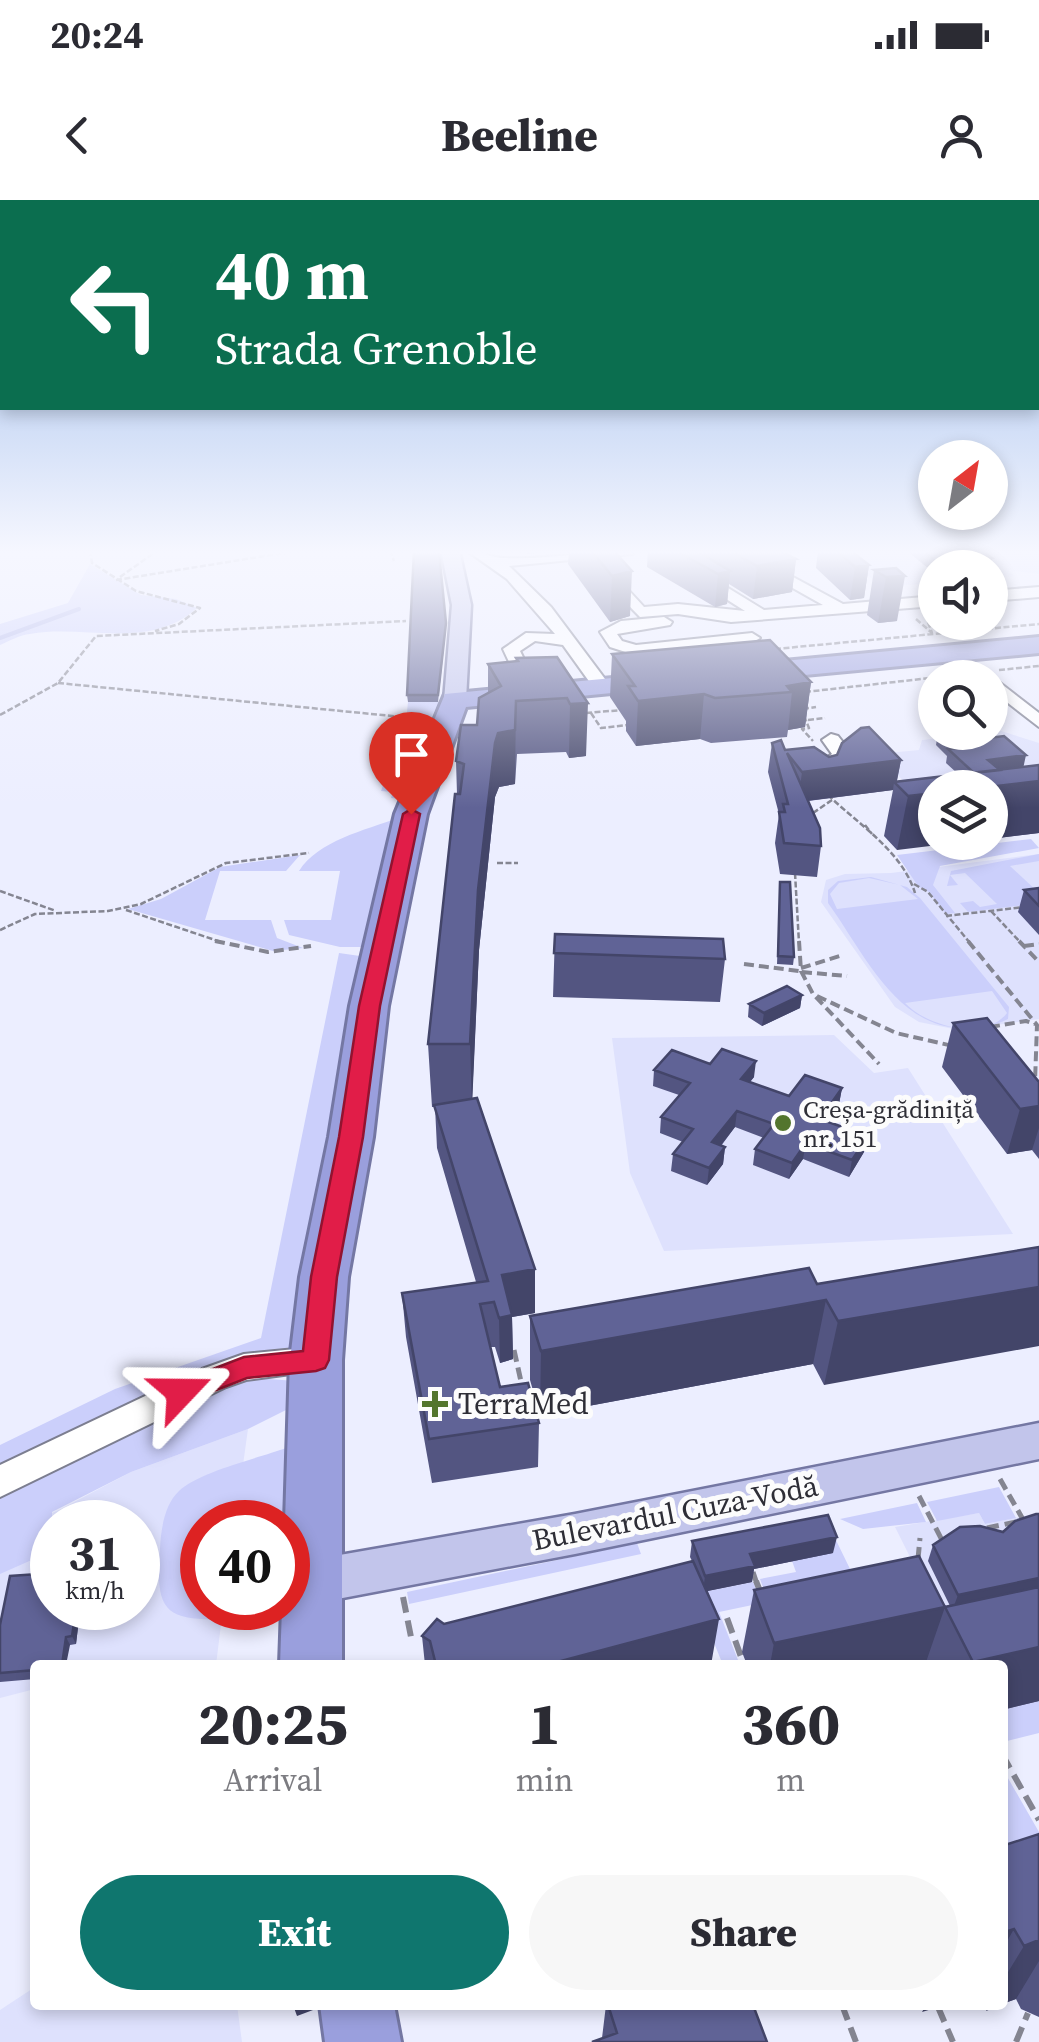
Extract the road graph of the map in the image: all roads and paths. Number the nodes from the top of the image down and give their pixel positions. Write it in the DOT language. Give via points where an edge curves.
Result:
graph roads {
  1 [pos="97,636"];
  2 [pos="459,636"];
  3 [pos="563,636"];
  4 [pos="611,636"];
  5 [pos="747,636"];
  6 [pos="899,636"];
  7 [pos="566,640"];
  8 [pos="940,640"];
  9 [pos="757,644"];
  10 [pos="1039,645"];
  11 [pos="952,650"];
  12 [pos="965,660"];
  13 [pos="1039,666"];
  14 [pos="1008,672"];
  15 [pos="918,678"];
  16 [pos="790,681"];
  17 [pos="58,683"];
  18 [pos="532,694"];
  19 [pos="1008,695"];
  20 [pos="455,700"];
  21 [pos="597,700"];
  22 [pos="805,708"];
  23 [pos="816,708"];
  24 [pos="630,709"];
  25 [pos="795,713"];
  26 [pos="576,714"];
  27 [pos="0,715"];
  28 [pos="402,718"];
  29 [pos="826,718"];
  30 [pos="808,720"];
  31 [pos="1039,722"];
  32 [pos="628,726"];
  33 [pos="601,728"];
  34 [pos="586,729"];
  35 [pos="822,740"];
  36 [pos="824,783"];
  37 [pos="832,800"];
  38 [pos="804,803"];
  39 [pos="813,813"];
  40 [pos="818,819"];
  41 [pos="862,825"];
  42 [pos="872,834"];
  43 [pos="309,853"];
  44 [pos="497,863"];
  45 [pos="518,863"];
  46 [pos="795,864"];
  47 [pos="914,884"];
  48 [pos="0,891"];
  49 [pos="915,893"];
  50 [pos="1039,905"];
  51 [pos="121,908"];
  52 [pos="992,911"];
  53 [pos="60,912"];
  54 [pos="946,916"];
  55 [pos="0,930"];
  56 [pos="1039,944"];
  57 [pos="310,946"];
  58 [pos="1024,946"];
  59 [pos="842,955"];
  60 [pos="1039,962"];
  61 [pos="744,964"];
  62 [pos="801,971"];
  63 [pos="847,976"];
  64 [pos="814,994"];
  65 [pos="1024,1010"];
  66 [pos="1017,1022"];
  67 [pos="1038,1025"];
  68 [pos="994,1042"];
  69 [pos="954,1046"];
  70 [pos="879,1064"];
  71 [pos="1034,1087"];
  72 [pos="514,1350"];
  73 [pos="316,1360"];
  74 [pos="524,1395"];
  75 [pos="1039,1441"];
  76 [pos="1000,1479"];
  77 [pos="0,1482"];
  78 [pos="919,1496"];
  79 [pos="1024,1520"];
  80 [pos="987,1528"];
  81 [pos="1029,1530"];
  82 [pos="920,1538"];
  83 [pos="946,1547"];
  84 [pos="749,1563"];
  85 [pos="911,1565"];
  86 [pos="311,1582"];
  87 [pos="762,1594"];
  88 [pos="404,1597"];
  89 [pos="726,1618"];
  90 [pos="412,1642"];
  91 [pos="311,1660"];
  92 [pos="742,1660"];
  93 [pos="1008,1765"];
  94 [pos="1039,1820"];
  95 [pos="358,2010"];
  96 [pos="844,2010"];
  97 [pos="939,2010"];
  98 [pos="1028,2012"];
  99 [pos="363,2042"];
  100 [pos="856,2042"];
  101 [pos="953,2042"];
  102 [pos="1016,2042"];
  1 -- 17 [label="path"];
  2 -- 20 [label="main road"];
  3 -- 7 [label="street"];
  4 -- 9 [label="street" via="620,647 635,650"];
  5 -- 9 [label="street"];
  6 -- 9 [label="path"];
  7 -- 18 [label="street" via="532,636 511,649"];
  7 -- 21 [label="street"];
  8 -- 11 [label="path"];
  9 -- 16 [label="street"];
  10 -- 11 [label="highway"];
  11 -- 12 [label="street"];
  11 -- 16 [label="highway"];
  13 -- 14 [label="path"];
  15 -- 16 [label="path"];
  16 -- 21 [label="highway" via="699,678"];
  17 -- 27 [label="path"];
  17 -- 28 [label="path"];
  18 -- 20 [label="highway"];
  18 -- 21 [label="highway"];
  19 -- 31 [label="street"];
  20 -- 73 [label="highway" via="411,814 370,1006"];
  21 -- 24 [label="path"];
  21 -- 26 [label="path"];
  21 -- 33 [label="path"];
  22 -- 23 [label="path"];
  25 -- 30 [label="path"];
  29 -- 30 [label="path"];
  30 -- 35 [label="path" via="809,728 802,729"];
  32 -- 33 [label="path"];
  33 -- 34 [label="path"];
  35 -- 36 [label="street" via="843,755 825,768"];
  36 -- 37 [label="path"];
  37 -- 39 [label="path"];
  37 -- 41 [label="path"];
  38 -- 39 [label="path"];
  39 -- 40 [label="path"];
  41 -- 42 [label="path"];
  41 -- 47 [label="path"];
  43 -- 51 [label="path" via="226,863 153,900"];
  44 -- 45 [label="path"];
  46 -- 62 [label="path"];
  47 -- 49 [label="path"];
  47 -- 54 [label="path"];
  48 -- 53 [label="path"];
  50 -- 52 [label="path"];
  51 -- 53 [label="path"];
  51 -- 57 [label="path" via="271,952"];
  52 -- 54 [label="path"];
  52 -- 58 [label="path"];
  53 -- 55 [label="path"];
  54 -- 65 [label="path"];
  56 -- 58 [label="path"];
  58 -- 60 [label="path"];
  59 -- 62 [label="path"];
  61 -- 62 [label="path"];
  62 -- 63 [label="path"];
  62 -- 64 [label="path"];
  64 -- 69 [label="path" via="896,1033"];
  64 -- 70 [label="path"];
  65 -- 66 [label="path"];
  65 -- 67 [label="path"];
  66 -- 67 [label="path"];
  66 -- 68 [label="path" via="989,1027"];
  67 -- 71 [label="path"];
  72 -- 74 [label="path"];
  73 -- 77 [label="street" via="214,1378"];
  73 -- 86 [label="highway"];
  75 -- 86 [label="main road, Bulevardul Cuza-Vodă"];
  76 -- 79 [label="path"];
  78 -- 83 [label="path"];
  79 -- 80 [label="path"];
  79 -- 81 [label="path"];
  82 -- 85 [label="path" via="918,1564"];
  84 -- 87 [label="path"];
  86 -- 91 [label="highway"];
  88 -- 90 [label="path"];
  89 -- 92 [label="path"];
  93 -- 94 [label="path"];
  95 -- 99 [label="highway"];
  96 -- 100 [label="path"];
  97 -- 101 [label="path"];
  98 -- 102 [label="path"];
}
